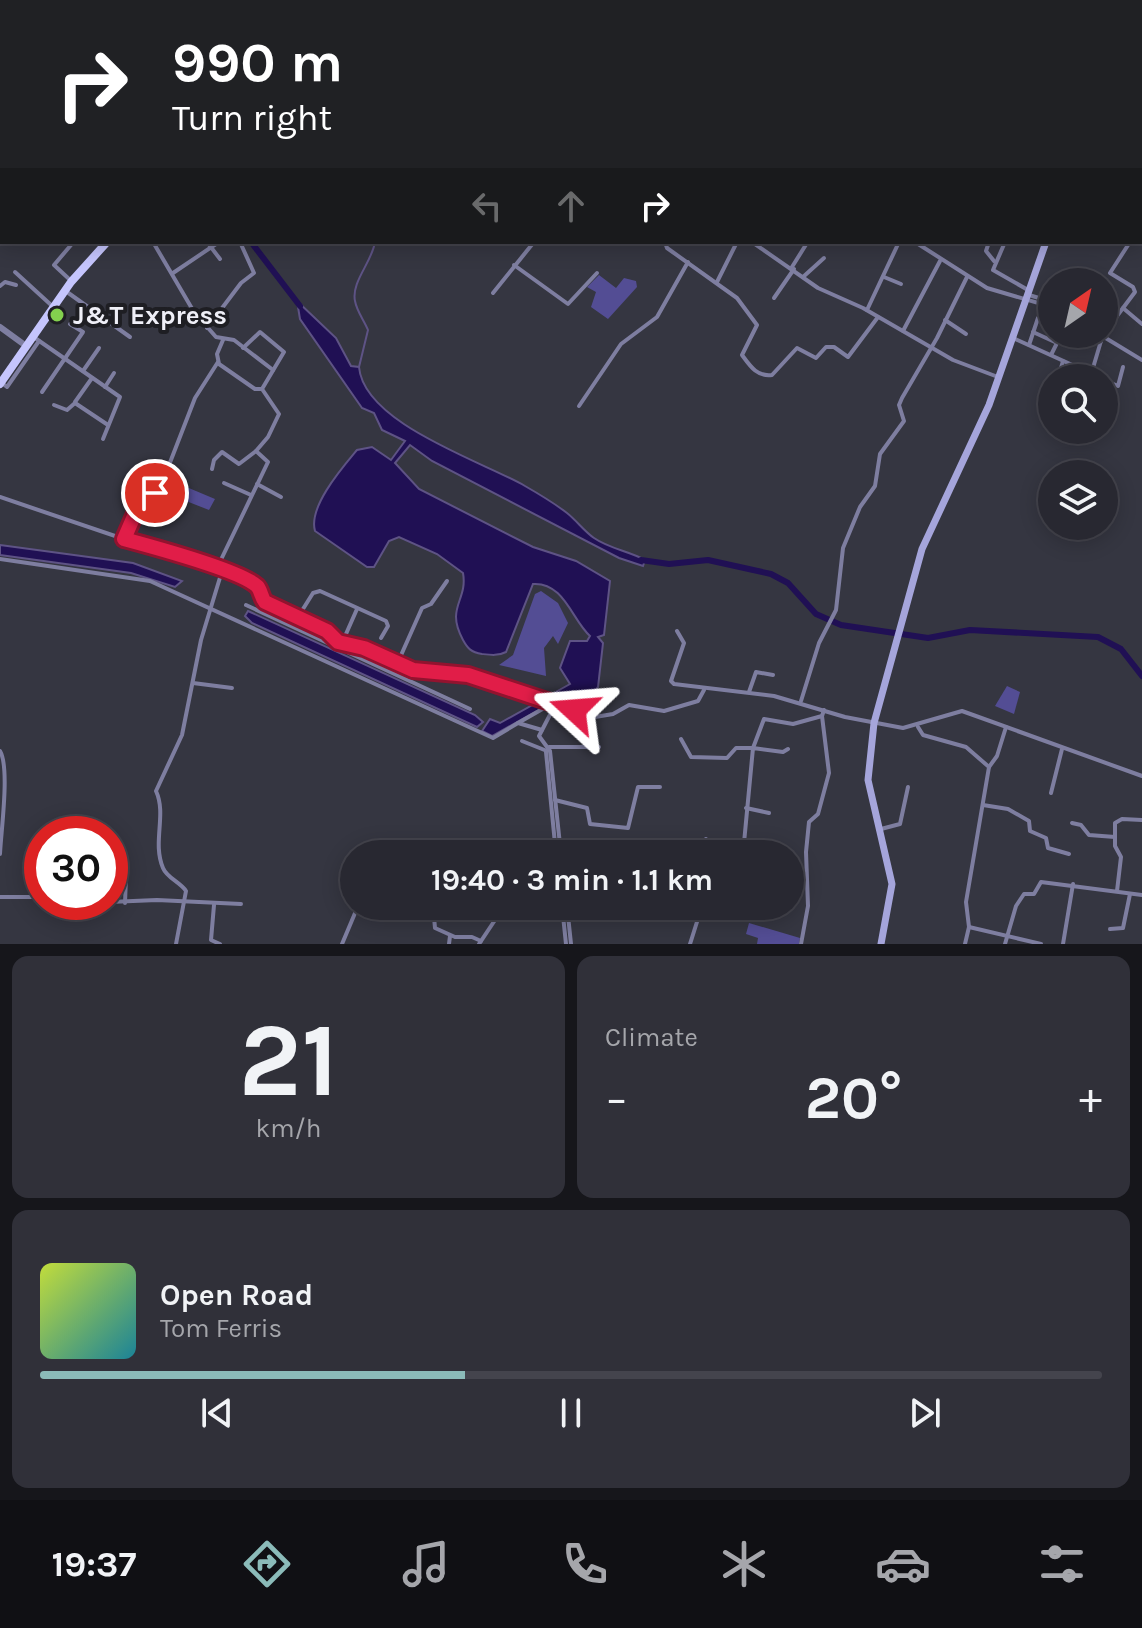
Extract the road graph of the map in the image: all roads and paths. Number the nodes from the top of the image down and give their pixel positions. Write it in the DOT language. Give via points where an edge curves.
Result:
graph roads {
  1 [pos="98,244"];
  2 [pos="105,244"];
  3 [pos="154,244"];
  4 [pos="209,244"];
  5 [pos="241,244"];
  6 [pos="532,244"];
  7 [pos="666,244"];
  8 [pos="736,244"];
  9 [pos="755,244"];
  10 [pos="806,244"];
  11 [pos="898,244"];
  12 [pos="918,244"];
  13 [pos="988,244"];
  14 [pos="1004,244"];
  15 [pos="1045,244"];
  16 [pos="1129,244"];
  17 [pos="71,245"];
  18 [pos="824,258"];
  19 [pos="220,259"];
  20 [pos="940,261"];
  21 [pos="994,261"];
  22 [pos="688,262"];
  23 [pos="514,265"];
  24 [pos="793,268"];
  25 [pos="15,272"];
  26 [pos="173,273"];
  27 [pos="597,273"];
  28 [pos="803,277"];
  29 [pos="884,277"];
  30 [pos="967,277"];
  31 [pos="68,278"];
  32 [pos="717,282"];
  33 [pos="901,284"];
  34 [pos="16,285"];
  35 [pos="0,286"];
  36 [pos="65,291"];
  37 [pos="493,293"];
  38 [pos="1027,294"];
  39 [pos="774,298"];
  40 [pos="1038,298"];
  41 [pos="50,304"];
  42 [pos="1123,308"];
  43 [pos="867,310"];
  44 [pos="1118,314"];
  45 [pos="878,317"];
  46 [pos="1038,318"];
  47 [pos="945,320"];
  48 [pos="70,324"];
  49 [pos="1142,324"];
  50 [pos="0,327"];
  51 [pos="207,328"];
  52 [pos="903,331"];
  53 [pos="1033,332"];
  54 [pos="966,334"];
  55 [pos="1038,334"];
  56 [pos="130,337"];
  57 [pos="1013,338"];
  58 [pos="36,339"];
  59 [pos="223,340"];
  60 [pos="22,343"];
  61 [pos="1029,345"];
  62 [pos="1118,345"];
  63 [pos="99,348"];
  64 [pos="243,348"];
  65 [pos="931,348"];
  66 [pos="1054,348"];
  67 [pos="1051,355"];
  68 [pos="65,359"];
  69 [pos="1142,360"];
  70 [pos="1063,361"];
  71 [pos="218,362"];
  72 [pos="1062,364"];
  73 [pos="1068,364"];
  74 [pos="1123,367"];
  75 [pos="273,370"];
  76 [pos="83,371"];
  77 [pos="114,373"];
  78 [pos="92,378"];
  79 [pos="1000,378"];
  80 [pos="2,382"];
  81 [pos="1118,386"];
  82 [pos="105,387"];
  83 [pos="262,389"];
  84 [pos="42,392"];
  85 [pos="75,403"];
  86 [pos="54,405"];
  87 [pos="579,406"];
  88 [pos="109,426"];
  89 [pos="103,439"];
  90 [pos="256,451"];
  91 [pos="212,469"];
  92 [pos="224,483"];
  93 [pos="257,484"];
  94 [pos="251,495"];
  95 [pos="0,497"];
  96 [pos="281,497"];
  97 [pos="124,539"];
  98 [pos="0,559"];
  99 [pos="219,569"];
  100 [pos="447,581"];
  101 [pos="246,605"];
  102 [pos="210,608"];
  103 [pos="357,609"];
  104 [pos="298,617"];
  105 [pos="677,631"];
  106 [pos="381,638"];
  107 [pos="342,643"];
  108 [pos="398,662"];
  109 [pos="773,675"];
  110 [pos="193,683"];
  111 [pos="232,688"];
  112 [pos="704,690"];
  113 [pos="749,692"];
  114 [pos="801,701"];
  115 [pos="553,703"];
  116 [pos="470,709"];
  117 [pos="824,710"];
  118 [pos="822,716"];
  119 [pos="518,723"];
  120 [pos="874,723"];
  121 [pos="917,727"];
  122 [pos="1006,727"];
  123 [pos="542,730"];
  124 [pos="681,739"];
  125 [pos="522,741"];
  126 [pos="599,747"];
  127 [pos="753,748"];
  128 [pos="788,749"];
  129 [pos="1062,749"];
  130 [pos="548,750"];
  131 [pos="0,751"];
  132 [pos="989,767"];
  133 [pos="1142,776"];
  134 [pos="660,787"];
  135 [pos="908,787"];
  136 [pos="1051,793"];
  137 [pos="555,800"];
  138 [pos="983,805"];
  139 [pos="746,808"];
  140 [pos="769,813"];
  141 [pos="1142,820"];
  142 [pos="1072,823"];
  143 [pos="879,829"];
  144 [pos="1115,837"];
  145 [pos="557,840"];
  146 [pos="557,840"];
  147 [pos="744,840"];
  148 [pos="0,854"];
  149 [pos="1069,854"];
  150 [pos="1073,884"];
  151 [pos="1117,891"];
  152 [pos="1130,894"];
  153 [pos="1142,895"];
  154 [pos="0,897"];
  155 [pos="24,897"];
  156 [pos="128,903"];
  157 [pos="184,904"];
  158 [pos="241,904"];
  159 [pos="214,905"];
  160 [pos="352,920"];
  161 [pos="432,920"];
  162 [pos="495,920"];
  163 [pos="566,920"];
  164 [pos="698,920"];
  165 [pos="969,927"];
  166 [pos="1110,929"];
  167 [pos="450,936"];
  168 [pos="1007,936"];
  169 [pos="480,943"];
  170 [pos="176,944"];
  171 [pos="220,944"];
  172 [pos="342,944"];
  173 [pos="449,944"];
  174 [pos="569,944"];
  175 [pos="690,944"];
  176 [pos="801,944"];
  177 [pos="881,944"];
  178 [pos="965,944"];
  179 [pos="1005,944"];
  180 [pos="1041,944"];
  181 [pos="1063,944"];
  1 -- 31 [label="main road"];
  2 -- 36 [label="main road"];
  3 -- 26 [label="street"];
  4 -- 19 [label="street"];
  4 -- 26 [label="street"];
  5 -- 51 [label="street" via="254,273"];
  6 -- 23 [label="street"];
  7 -- 22 [label="street"];
  8 -- 32 [label="street"];
  9 -- 24 [label="street"];
  10 -- 24 [label="street"];
  11 -- 29 [label="street"];
  12 -- 20 [label="street"];
  13 -- 21 [label="street" via="986,251"];
  14 -- 21 [label="street"];
  15 -- 38 [label="main road"];
  16 -- 42 [label="street" via="1110,273 1135,289"];
  17 -- 31 [label="street" via="54,265"];
  18 -- 28 [label="street"];
  20 -- 30 [label="street"];
  20 -- 52 [label="street"];
  21 -- 38 [label="street" via="996,272"];
  22 -- 32 [label="street"];
  22 -- 87 [label="street" via="657,317 621,344"];
  23 -- 27 [label="street" via="568,304"];
  23 -- 37 [label="street"];
  24 -- 28 [label="street"];
  24 -- 39 [label="street"];
  25 -- 41 [label="street"];
  26 -- 51 [label="street"];
  28 -- 43 [label="street"];
  29 -- 33 [label="street"];
  29 -- 43 [label="street"];
  30 -- 38 [label="street" via="987,288"];
  30 -- 47 [label="street"];
  31 -- 41 [label="main road"];
  32 -- 45 [label="street" via="757,325 742,355 765,376 797,348 816,358 830,346 848,357"];
  34 -- 35 [label="street"];
  36 -- 56 [label="street"];
  36 -- 58 [label="main road"];
  38 -- 40 [label="street"];
  38 -- 57 [label="main road"];
  41 -- 60 [label="main road"];
  42 -- 44 [label="street"];
  42 -- 49 [label="street"];
  43 -- 45 [label="street"];
  45 -- 52 [label="street"];
  46 -- 53 [label="street"];
  47 -- 54 [label="street"];
  47 -- 65 [label="street"];
  48 -- 68 [label="street" via="83,332"];
  50 -- 60 [label="street"];
  51 -- 59 [label="street"];
  52 -- 65 [label="street"];
  53 -- 55 [label="street"];
  53 -- 61 [label="street"];
  57 -- 61 [label="street"];
  57 -- 79 [label="main road"];
  58 -- 68 [label="street"];
  58 -- 80 [label="main road"];
  59 -- 64 [label="street" via="234,340"];
  59 -- 71 [label="street"];
  60 -- 80 [label="main road"];
  61 -- 67 [label="street"];
  62 -- 69 [label="street"];
  63 -- 76 [label="street"];
  64 -- 75 [label="street"];
  64 -- 75 [label="street" via="260,332 284,352"];
  65 -- 79 [label="street"];
  65 -- 114 [label="street" via="902,398 902,427 880,454 877,481 843,548 834,615"];
  66 -- 67 [label="street"];
  67 -- 70 [label="street"];
  68 -- 76 [label="street"];
  68 -- 84 [label="street"];
  70 -- 72 [label="street"];
  70 -- 73 [label="street"];
  71 -- 83 [label="street"];
  71 -- 97 [label="street" via="195,398 164,478 138,507"];
  74 -- 81 [label="street"];
  75 -- 83 [label="street"];
  76 -- 78 [label="street"];
  77 -- 82 [label="street"];
  78 -- 82 [label="street"];
  78 -- 85 [label="street"];
  79 -- 120 [label="main road" via="926,539"];
  82 -- 88 [label="street" via="120,398"];
  83 -- 90 [label="street" via="279,414"];
  85 -- 86 [label="street" via="67,410"];
  85 -- 88 [label="street"];
  88 -- 89 [label="street"];
  90 -- 91 [label="street" via="239,464 222,452"];
  90 -- 93 [label="street" via="268,460"];
  92 -- 94 [label="street"];
  93 -- 94 [label="street"];
  93 -- 96 [label="street"];
  94 -- 99 [label="street"];
  95 -- 97 [label="street"];
  97 -- 99 [label="street"];
  98 -- 102 [label="street" via="150,581"];
  99 -- 102 [label="street"];
  99 -- 104 [label="street" via="255,585 263,601"];
  100 -- 108 [label="street" via="422,608"];
  101 -- 116 [label="street"];
  102 -- 110 [label="street"];
  102 -- 119 [label="street" via="493,738"];
  103 -- 104 [label="street" via="317,591"];
  103 -- 106 [label="street" via="386,621"];
  103 -- 107 [label="street"];
  104 -- 107 [label="street"];
  105 -- 112 [label="street" via="684,643 671,682"];
  107 -- 108 [label="street"];
  108 -- 115 [label="street" via="415,670 468,675"];
  109 -- 113 [label="street" via="756,672"];
  110 -- 111 [label="street"];
  110 -- 157 [label="street" via="182,735 156,791 162,804 162,866 185,888"];
  112 -- 113 [label="street"];
  112 -- 115 [label="street" via="698,701 664,711 629,705 595,717"];
  113 -- 114 [label="street"];
  114 -- 117 [label="street"];
  115 -- 119 [label="street"];
  115 -- 123 [label="street"];
  117 -- 118 [label="street"];
  117 -- 120 [label="street"];
  118 -- 127 [label="street" via="793,724 764,719"];
  118 -- 176 [label="street" via="829,773 818,814 809,822 808,906"];
  119 -- 123 [label="street"];
  120 -- 121 [label="street"];
  120 -- 143 [label="main road" via="867,768"];
  121 -- 122 [label="street" via="962,711"];
  121 -- 132 [label="street" via="923,735 966,747"];
  122 -- 129 [label="street"];
  122 -- 132 [label="street"];
  123 -- 130 [label="street" via="540,738"];
  124 -- 127 [label="street" via="691,757 727,758 736,748"];
  125 -- 130 [label="street"];
  126 -- 130 [label="street"];
  127 -- 128 [label="street"];
  127 -- 139 [label="street"];
  129 -- 133 [label="street"];
  129 -- 136 [label="street"];
  130 -- 137 [label="street"];
  130 -- 145 [label="street"];
  131 -- 148 [label="street" via="5,798"];
  132 -- 138 [label="street"];
  134 -- 137 [label="street" via="638,787 628,828 590,824 587,808"];
  135 -- 143 [label="street" via="900,824"];
  137 -- 146 [label="street"];
  138 -- 149 [label="street" via="1008,809 1029,821 1030,831 1046,838 1048,848"];
  138 -- 165 [label="street" via="966,902"];
  139 -- 140 [label="street"];
  139 -- 147 [label="street"];
  141 -- 144 [label="street" via="1116,821"];
  142 -- 144 [label="street" via="1088,834"];
  143 -- 177 [label="main road" via="892,884"];
  144 -- 151 [label="street" via="1121,857"];
  150 -- 151 [label="street"];
  150 -- 168 [label="street" via="1041,882 1034,894 1024,894"];
  150 -- 181 [label="street"];
  151 -- 152 [label="street"];
  152 -- 153 [label="street"];
  152 -- 166 [label="street" via="1123,928"];
  154 -- 155 [label="street"];
  156 -- 157 [label="street"];
  157 -- 159 [label="street"];
  157 -- 170 [label="street"];
  158 -- 159 [label="street"];
  159 -- 171 [label="street" via="211,940"];
  160 -- 172 [label="street"];
  161 -- 167 [label="street"];
  162 -- 169 [label="street"];
  163 -- 174 [label="street"];
  164 -- 175 [label="street"];
  165 -- 168 [label="street"];
  165 -- 178 [label="street"];
  167 -- 169 [label="street" via="472,937"];
  167 -- 173 [label="street"];
  168 -- 179 [label="street"];
  168 -- 180 [label="street"];
}
